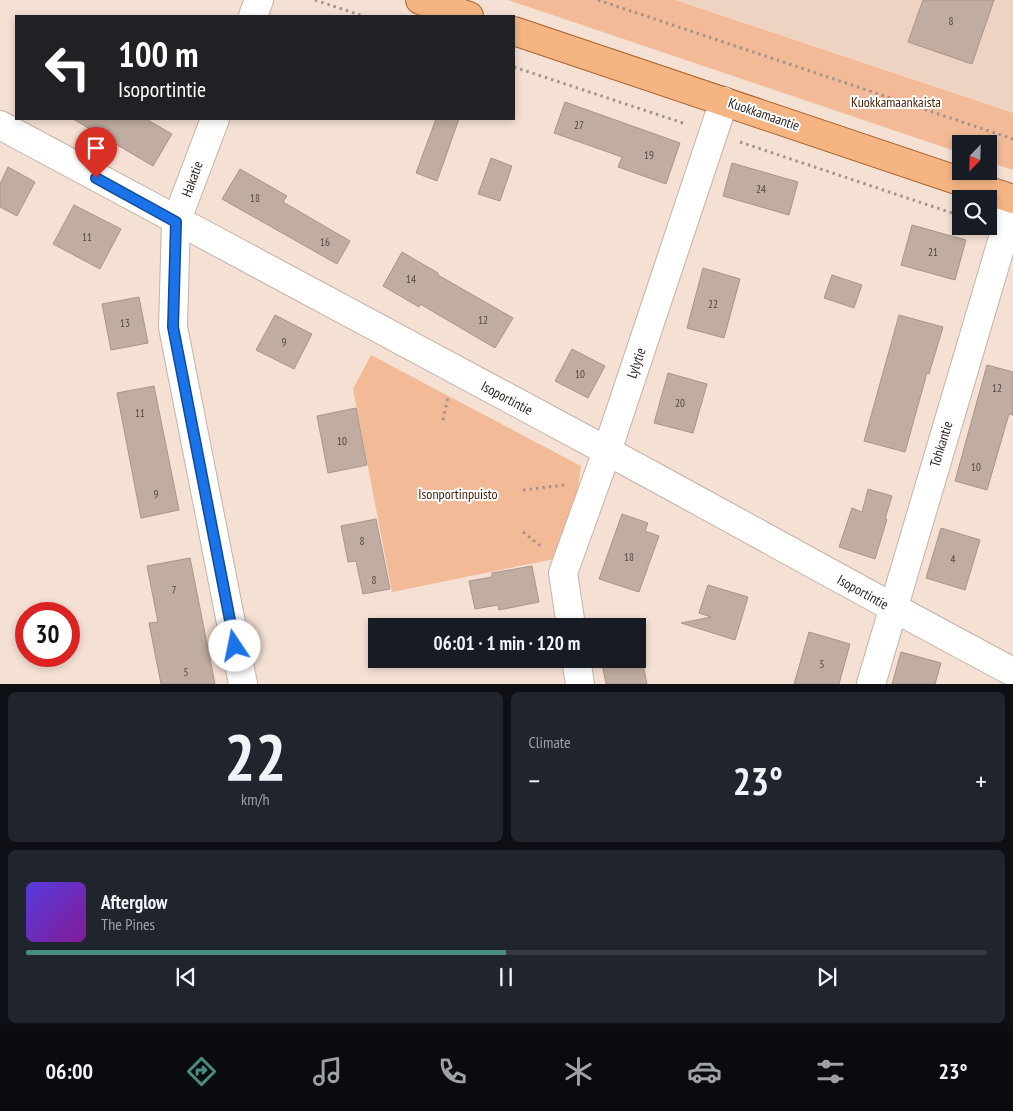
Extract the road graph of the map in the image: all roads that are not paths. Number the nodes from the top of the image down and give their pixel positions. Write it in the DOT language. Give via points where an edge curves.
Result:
graph roads {
  1 [pos="259,0"];
  2 [pos="420,0"];
  3 [pos="253,15"];
  4 [pos="465,15"];
  5 [pos="515,31"];
  6 [pos="724,101"];
  7 [pos="214,120"];
  8 [pos="0,126"];
  9 [pos="1013,199"];
  10 [pos="1013,204"];
  11 [pos="176,222"];
  12 [pos="607,451"];
  13 [pos="892,608"];
  14 [pos="570,618"];
  15 [pos="577,668"];
  16 [pos="1013,672"];
  17 [pos="242,684"];
  18 [pos="580,684"];
  19 [pos="871,684"];
  1 -- 3 [label="street"];
  2 -- 4 [label="main road"];
  5 -- 6 [label="main road, Kuokkamaantie"];
  6 -- 9 [label="main road, Kuokkamaantie"];
  6 -- 12 [label="street, Lylytie"];
  7 -- 11 [label="street, Hakatie"];
  8 -- 11 [label="street, Isoportintie"];
  10 -- 13 [label="street, Tohkantie"];
  11 -- 12 [label="street, Isoportintie"];
  11 -- 17 [label="street, Hakatie" via="173,327"];
  12 -- 13 [label="street, Isoportintie"];
  12 -- 14 [label="street, Lylytie" via="563,573"];
  13 -- 16 [label="street, Isoportintie"];
  13 -- 19 [label="street, Tohkantie"];
  15 -- 18 [label="street"];
}
